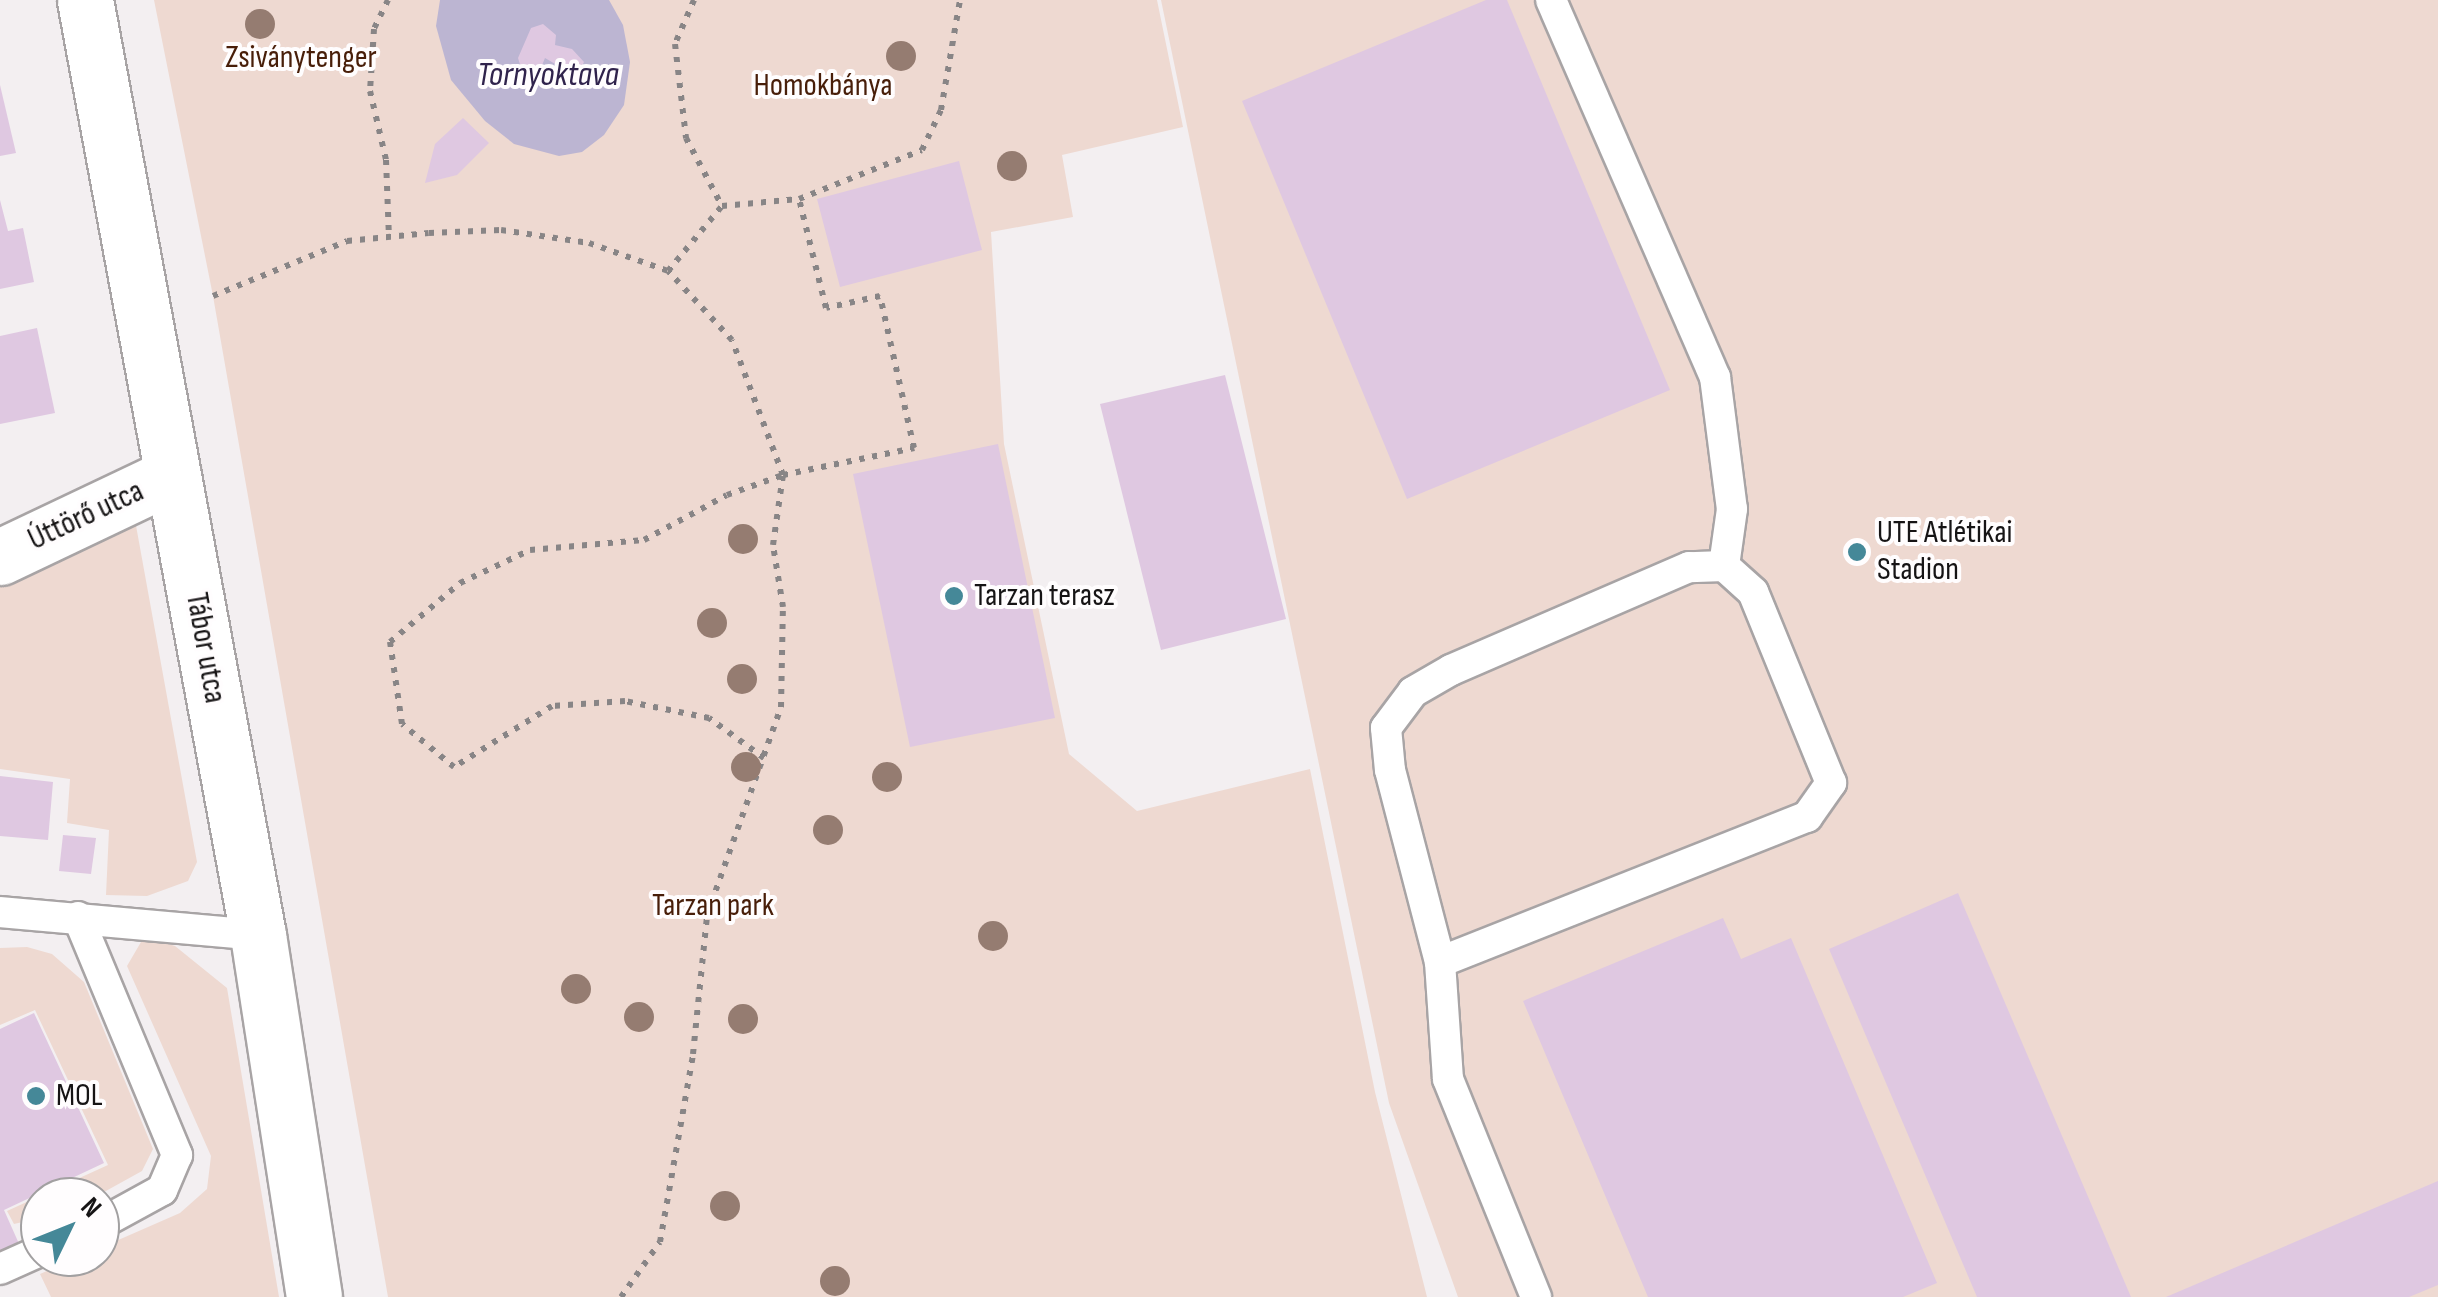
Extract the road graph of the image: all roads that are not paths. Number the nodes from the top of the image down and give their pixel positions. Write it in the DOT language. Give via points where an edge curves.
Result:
graph roads {
  1 [pos="86,0"];
  2 [pos="1551,0"];
  3 [pos="173,475"];
  4 [pos="0,557"];
  5 [pos="1724,566"];
  6 [pos="0,912"];
  7 [pos="78,917"];
  8 [pos="258,935"];
  9 [pos="1440,962"];
  10 [pos="120,1213"];
  11 [pos="314,1297"];
  12 [pos="1536,1297"];
  1 -- 3 [label="street, Tábor utca"];
  2 -- 5 [label="lane" via="1716,377 1732,509"];
  3 -- 4 [label="street, Úttörő utca"];
  3 -- 8 [label="street, Tábor utca"];
  5 -- 9 [label="lane" via="1689,567 1451,670 1413,692 1386,728 1390,770"];
  5 -- 9 [label="lane" via="1754,592 1830,783 1807,817"];
  6 -- 7 [label="lane"];
  7 -- 8 [label="lane"];
  7 -- 10 [label="lane" via="177,1155 162,1190"];
  8 -- 11 [label="street, Tábor utca"];
  9 -- 12 [label="lane" via="1448,1079"];
}
